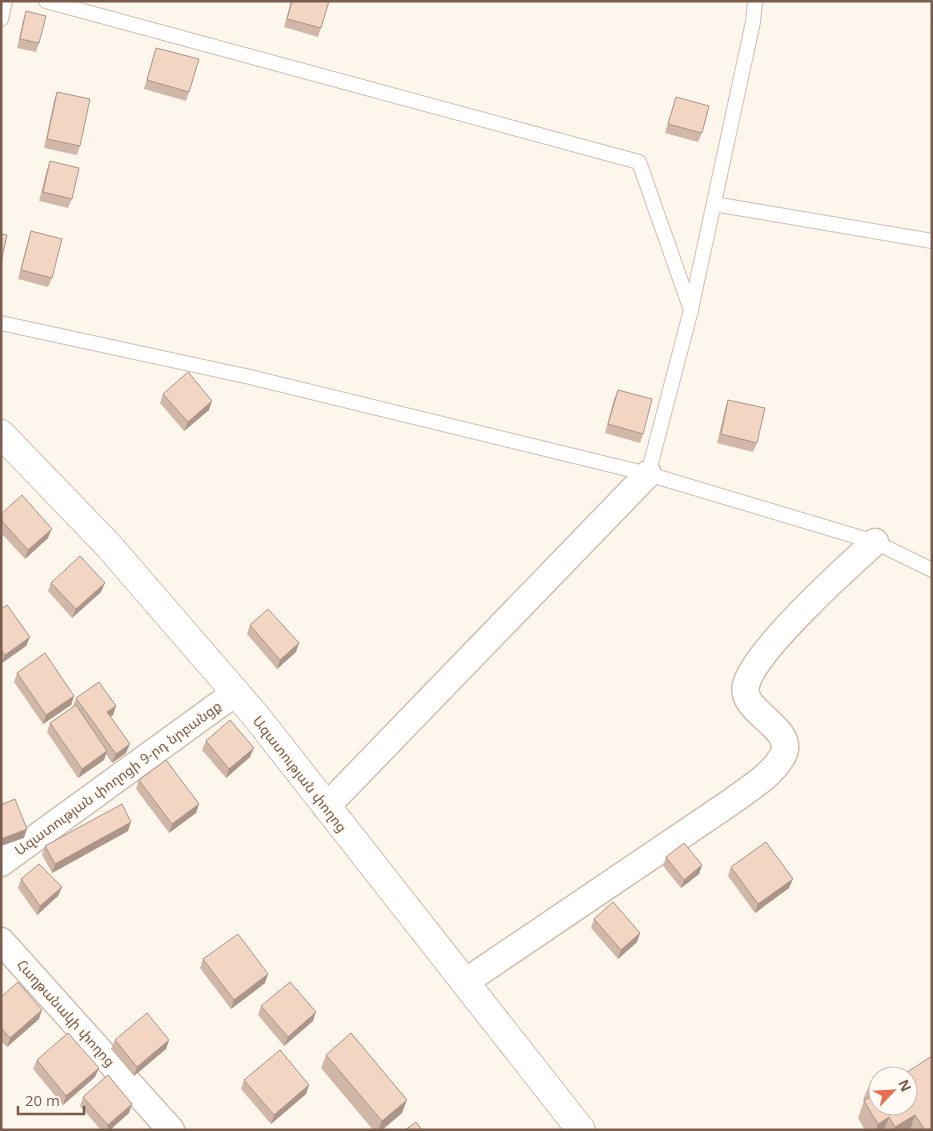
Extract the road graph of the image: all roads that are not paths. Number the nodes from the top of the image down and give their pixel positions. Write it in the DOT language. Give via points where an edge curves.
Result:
graph roads {
  1 [pos="5,1"];
  2 [pos="46,1"];
  3 [pos="755,1"];
  4 [pos="1,19"];
  5 [pos="714,204"];
  6 [pos="932,240"];
  7 [pos="691,310"];
  8 [pos="1,324"];
  9 [pos="1,434"];
  10 [pos="648,474"];
  11 [pos="875,542"];
  12 [pos="932,570"];
  13 [pos="235,693"];
  14 [pos="326,807"];
  15 [pos="1,863"];
  16 [pos="1,941"];
  17 [pos="464,982"];
  18 [pos="171,1130"];
  19 [pos="581,1130"];
  1 -- 4 [label="lane"];
  2 -- 7 [label="lane" via="640,162"];
  3 -- 5 [label="lane"];
  5 -- 6 [label="lane"];
  5 -- 7 [label="lane"];
  7 -- 10 [label="lane"];
  8 -- 10 [label="lane" via="250,377"];
  9 -- 13 [label="street, Ազատության փողոց" via="108,545"];
  10 -- 11 [label="lane"];
  10 -- 14 [label="street"];
  11 -- 12 [label="lane"];
  11 -- 17 [label="street" via="798,616 750,673 745,687 749,701 779,732 786,746 772,770 731,802"];
  13 -- 14 [label="street, Ազատության փողոց"];
  13 -- 15 [label="street, Ազատության փողոցի 9-րդ նրբանցք"];
  14 -- 17 [label="street, Ազատության փողոց"];
  16 -- 18 [label="street, Հաղթանակի փողոց"];
  17 -- 19 [label="street, Ազատության փողոց"];
}
